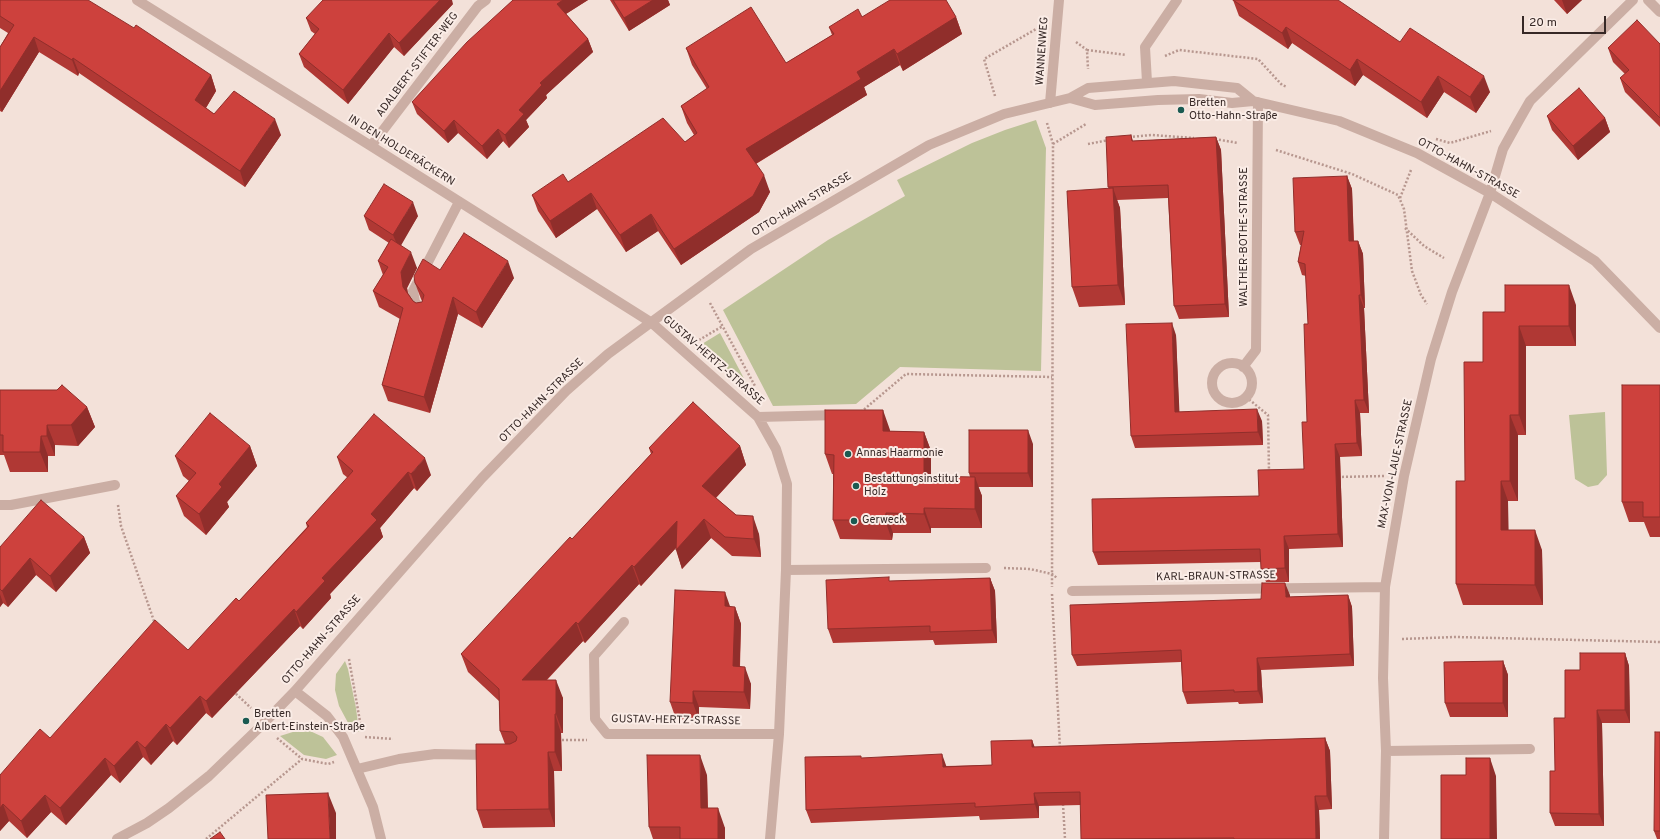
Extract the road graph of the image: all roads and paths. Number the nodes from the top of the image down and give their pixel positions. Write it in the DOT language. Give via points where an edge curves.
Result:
graph roads {
  1 [pos="137,0"];
  2 [pos="486,0"];
  3 [pos="1059,0"];
  4 [pos="1177,0"];
  5 [pos="1633,0"];
  6 [pos="1648,0"];
  7 [pos="1660,12"];
  8 [pos="1147,82"];
  9 [pos="1070,98"];
  10 [pos="1256,102"];
  11 [pos="1050,104"];
  12 [pos="1086,124"];
  13 [pos="1126,138"];
  14 [pos="1200,138"];
  15 [pos="1113,139"];
  16 [pos="1207,139"];
  17 [pos="1088,144"];
  18 [pos="1257,145"];
  19 [pos="371,146"];
  20 [pos="1490,192"];
  21 [pos="459,202"];
  22 [pos="1405,228"];
  23 [pos="1462,268"];
  24 [pos="701,286"];
  25 [pos="424,313"];
  26 [pos="652,323"];
  27 [pos="1442,325"];
  28 [pos="723,326"];
  29 [pos="1660,328"];
  30 [pos="682,350"];
  31 [pos="1243,367"];
  32 [pos="1052,377"];
  33 [pos="1246,397"];
  34 [pos="857,415"];
  35 [pos="758,417"];
  36 [pos="771,417"];
  37 [pos="1404,476"];
  38 [pos="1269,477"];
  39 [pos="1334,477"];
  40 [pos="115,484"];
  41 [pos="0,505"];
  42 [pos="986,568"];
  43 [pos="786,570"];
  44 [pos="1052,574"];
  45 [pos="1385,587"];
  46 [pos="1072,591"];
  47 [pos="624,622"];
  48 [pos="160,628"];
  49 [pos="341,638"];
  50 [pos="1384,639"];
  51 [pos="1660,642"];
  52 [pos="230,689"];
  53 [pos="295,691"];
  54 [pos="264,722"];
  55 [pos="362,730"];
  56 [pos="779,734"];
  57 [pos="1530,749"];
  58 [pos="1060,752"];
  59 [pos="1386,752"];
  60 [pos="351,756"];
  61 [pos="502,756"];
  62 [pos="302,759"];
  63 [pos="357,769"];
  64 [pos="1063,799"];
  65 [pos="117,839"];
  66 [pos="206,839"];
  67 [pos="381,839"];
  68 [pos="770,839"];
  69 [pos="1065,839"];
  70 [pos="1384,839"];
  1 -- 19 [label="street, IN DEN HOLDERÄCKERN"];
  2 -- 19 [label="street, ADALBERT-STIFTER-WEG" via="478,6"];
  3 -- 11 [label="street, WANNENWEG"];
  4 -- 8 [label="street" via="1145,47"];
  5 -- 20 [label="street, MAX-VON-LAUE-STRASSE" via="1530,100 1503,149"];
  6 -- 7 [label="street"];
  8 -- 9 [label="street, OTTO-HAHN-STRASSE" via="1088,88"];
  8 -- 10 [label="street, OTTO-HAHN-STRASSE" via="1174,81 1238,88"];
  9 -- 10 [label="street, OTTO-HAHN-STRASSE" via="1095,105 1199,99 1232,103"];
  9 -- 11 [label="street, OTTO-HAHN-STRASSE"];
  10 -- 18 [label="street, WALTHER-BOTHE-STRASSE"];
  10 -- 20 [label="street, OTTO-HAHN-STRASSE" via="1339,120 1417,153"];
  11 -- 24 [label="street, OTTO-HAHN-STRASSE" via="1004,114 929,145 751,250"];
  12 -- 32 [label="path" via="1053,144"];
  13 -- 14 [label="path" via="1152,135"];
  15 -- 17 [label="path"];
  16 -- 18 [label="path"];
  18 -- 22 [label="path" via="1352,174 1398,195 1404,209"];
  18 -- 31 [label="street, WALTHER-BOTHE-STRASSE" via="1256,350"];
  19 -- 21 [label="street, IN DEN HOLDERÄCKERN"];
  20 -- 23 [label="street, MAX-VON-LAUE-STRASSE"];
  20 -- 29 [label="street, OTTO-HAHN-STRASSE" via="1595,261"];
  21 -- 25 [label="street" via="413,291 415,302"];
  21 -- 26 [label="street, IN DEN HOLDERÄCKERN"];
  22 -- 23 [label="path" via="1424,246"];
  22 -- 27 [label="path" via="1412,271 1421,295"];
  23 -- 27 [label="street, MAX-VON-LAUE-STRASSE"];
  24 -- 26 [label="street, OTTO-HAHN-STRASSE"];
  24 -- 28 [label="path"];
  26 -- 30 [label="street, GUSTAV-HERTZ-STRASSE"];
  26 -- 49 [label="street, OTTO-HAHN-STRASSE" via="608,354 566,391 482,478"];
  27 -- 37 [label="street, MAX-VON-LAUE-STRASSE" via="1431,358"];
  28 -- 30 [label="path"];
  28 -- 36 [label="path"];
  30 -- 35 [label="street, GUSTAV-HERTZ-STRASSE"];
  31 -- 33 [label="street" via="1252,381 1251,390"];
  31 -- 33 [label="street" via="1229,363 1222,366 1213,377 1212,384 1218,398 1224,402 1232,404"];
  32 -- 34 [label="path" via="906,374"];
  32 -- 44 [label="path"];
  33 -- 38 [label="path" via="1268,415"];
  34 -- 36 [label="street, GUSTAV-HERTZ-STRASSE"];
  35 -- 36 [label="street, GUSTAV-HERTZ-STRASSE"];
  35 -- 43 [label="street, GUSTAV-HERTZ-STRASSE" via="776,449 787,484"];
  37 -- 39 [label="path"];
  37 -- 45 [label="street, MAX-VON-LAUE-STRASSE"];
  40 -- 41 [label="street"];
  40 -- 48 [label="path" via="121,526 154,622"];
  42 -- 43 [label="street"];
  42 -- 44 [label="path" via="1030,569"];
  43 -- 56 [label="street, GUSTAV-HERTZ-STRASSE"];
  44 -- 58 [label="path" via="1051,601"];
  45 -- 46 [label="street, KARL-BRAUN-STRASSE"];
  45 -- 50 [label="street, MAX-VON-LAUE-STRASSE"];
  47 -- 56 [label="street, GUSTAV-HERTZ-STRASSE" via="594,656 596,719 607,734"];
  49 -- 53 [label="street, OTTO-HAHN-STRASSE"];
  49 -- 55 [label="path" via="351,665"];
  50 -- 51 [label="path" via="1455,637"];
  50 -- 59 [label="street, MAX-VON-LAUE-STRASSE"];
  52 -- 54 [label="path"];
  53 -- 54 [label="street, OTTO-HAHN-STRASSE"];
  53 -- 60 [label="street" via="327,716 343,737"];
  54 -- 62 [label="path"];
  54 -- 65 [label="street, OTTO-HAHN-STRASSE" via="210,776 147,823"];
  56 -- 68 [label="street, GUSTAV-HERTZ-STRASSE"];
  57 -- 59 [label="street"];
  59 -- 70 [label="street, MAX-VON-LAUE-STRASSE"];
  60 -- 62 [label="path" via="328,764"];
  60 -- 63 [label="street"];
  61 -- 63 [label="street" via="435,754"];
  62 -- 66 [label="path"];
  63 -- 67 [label="street" via="373,806"];
  64 -- 69 [label="path"];
}
